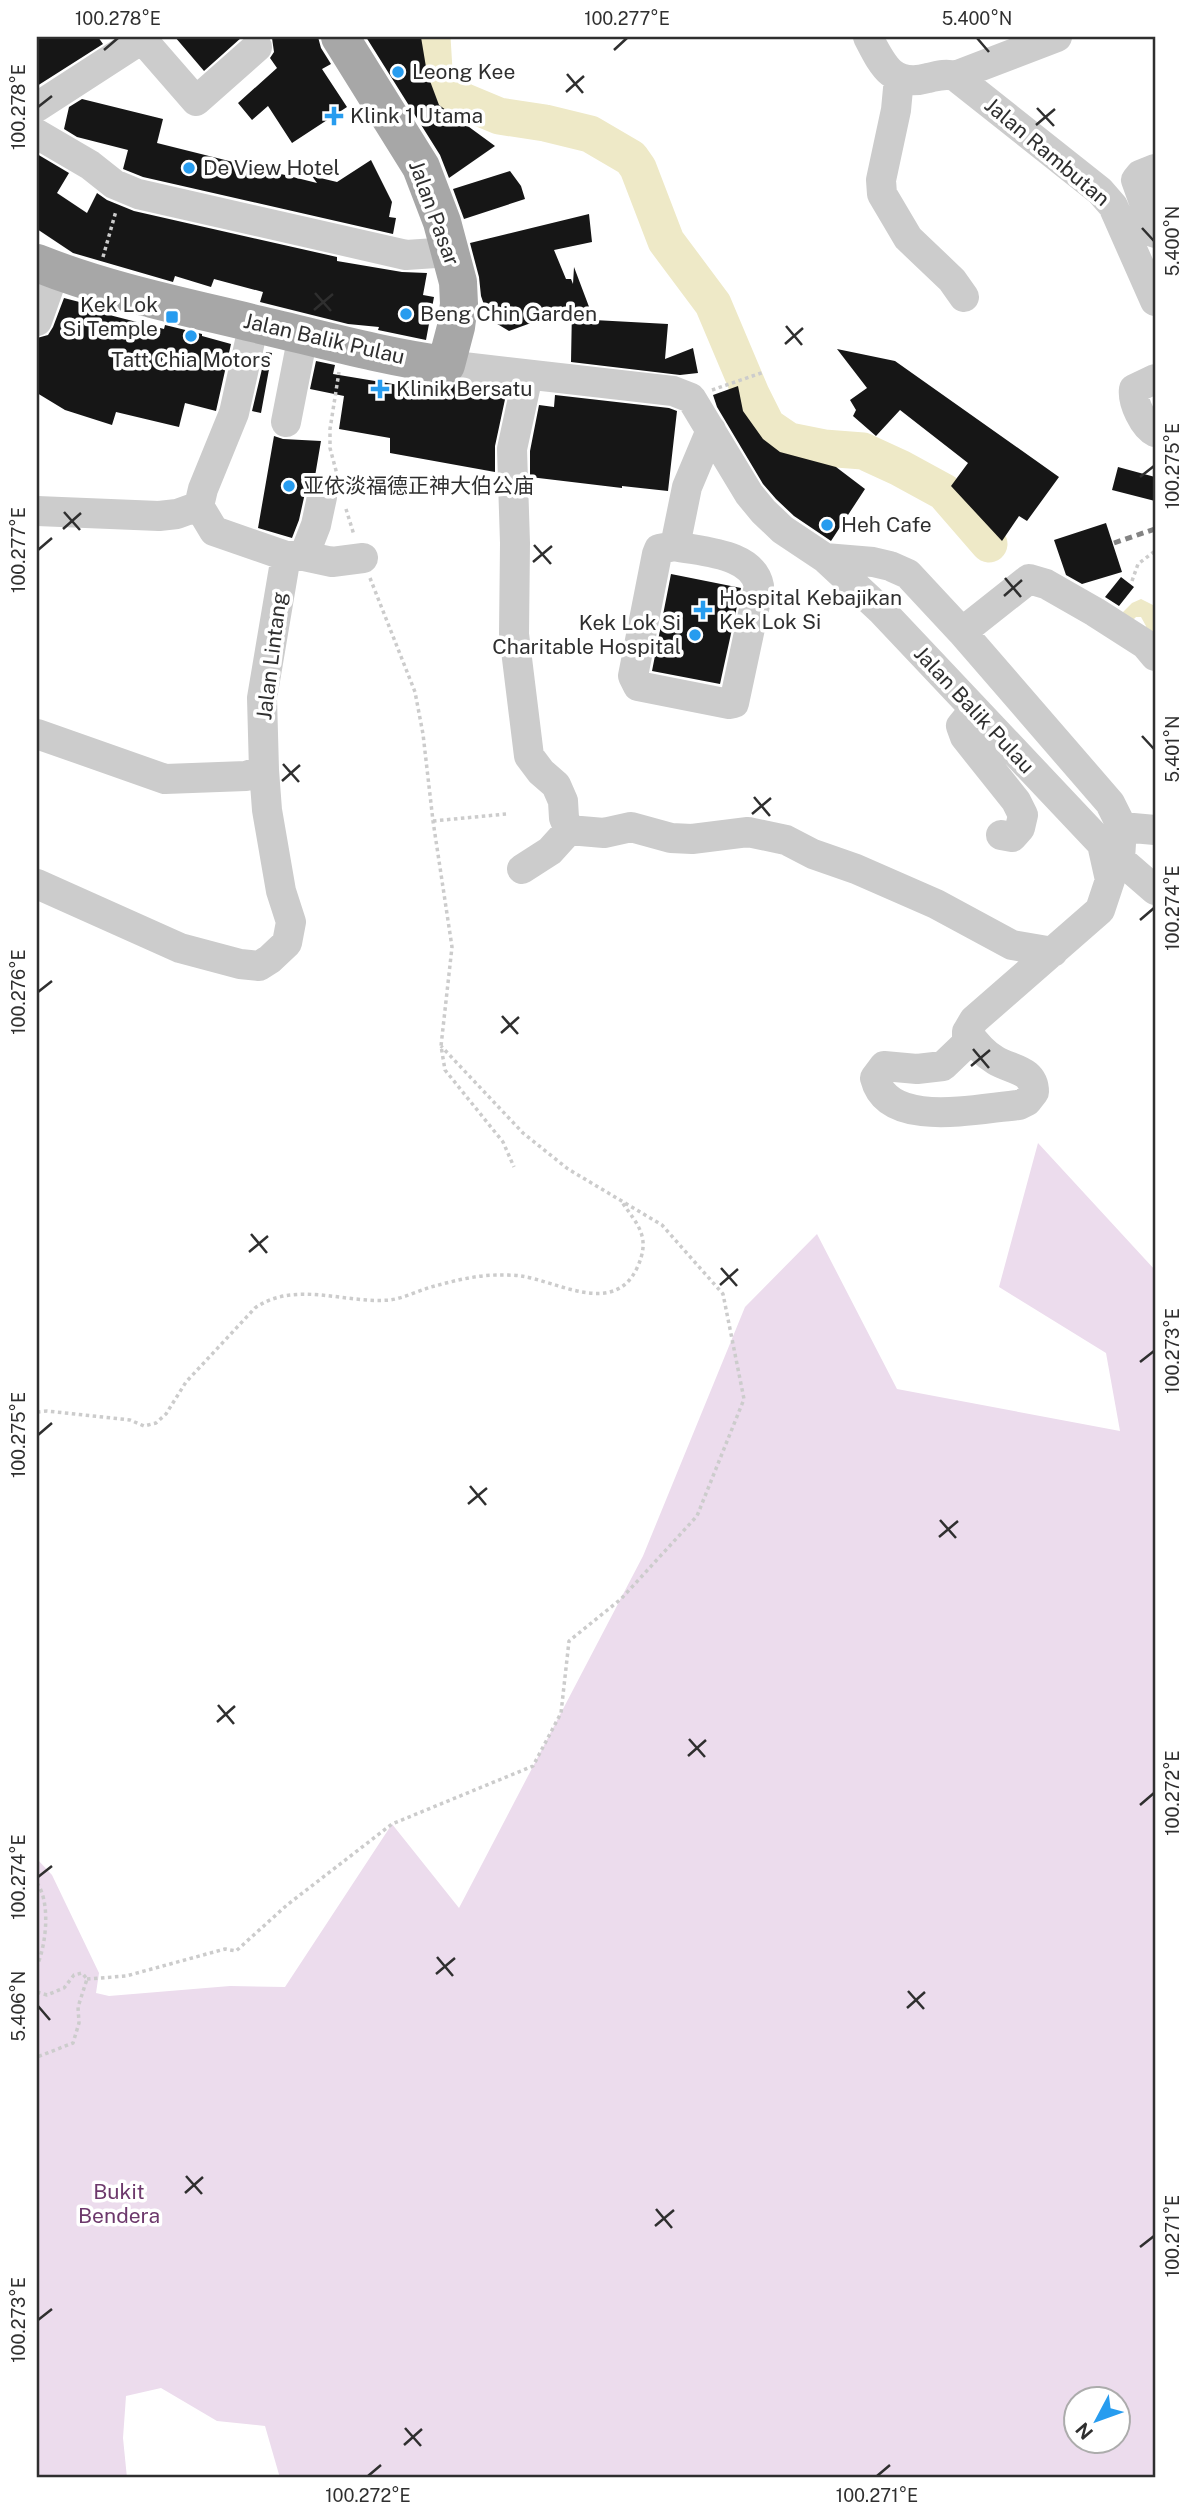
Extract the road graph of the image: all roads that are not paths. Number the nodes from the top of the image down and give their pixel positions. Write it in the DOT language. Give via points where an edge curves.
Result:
graph roads {
  1 [pos="340,37"];
  2 [pos="868,37"];
  3 [pos="1057,37"];
  4 [pos="113,46"];
  5 [pos="257,47"];
  6 [pos="955,76"];
  7 [pos="898,78"];
  8 [pos="37,107"];
  9 [pos="37,134"];
  10 [pos="1155,169"];
  11 [pos="1148,241"];
  12 [pos="451,252"];
  13 [pos="46,267"];
  14 [pos="964,297"];
  15 [pos="1155,301"];
  16 [pos="37,321"];
  17 [pos="254,323"];
  18 [pos="303,335"];
  19 [pos="446,365"];
  20 [pos="528,375"];
  21 [pos="1155,379"];
  22 [pos="286,422"];
  23 [pos="711,430"];
  24 [pos="1155,432"];
  25 [pos="335,494"];
  26 [pos="199,506"];
  27 [pos="37,510"];
  28 [pos="675,546"];
  29 [pos="295,556"];
  30 [pos="363,558"];
  31 [pos="825,558"];
  32 [pos="962,632"];
  33 [pos="1155,656"];
  34 [pos="974,710"];
  35 [pos="37,734"];
  36 [pos="264,770"];
  37 [pos="569,830"];
  38 [pos="1155,830"];
  39 [pos="1001,835"];
  40 [pos="1114,843"];
  41 [pos="522,869"];
  42 [pos="37,884"];
  43 [pos="1155,890"];
  44 [pos="1053,952"];
  45 [pos="967,1032"];
  1 -- 12 [label="main road, Jalan Pasar" via="421,167"];
  2 -- 7 [label="street" via="881,61"];
  3 -- 6 [label="street"];
  4 -- 5 [label="street" via="145,40 196,101"];
  4 -- 8 [label="street"];
  6 -- 7 [label="street" via="943,74 914,82"];
  6 -- 11 [label="street, Jalan Rambutan" via="1108,199"];
  7 -- 14 [label="street" via="882,194 908,238"];
  9 -- 12 [label="street" via="126,190 406,255"];
  10 -- 11 [label="street" via="1136,180"];
  11 -- 15 [label="street, Jalan Rambutan"];
  12 -- 19 [label="main road, Jalan Pasar" via="459,308"];
  13 -- 16 [label="street"];
  13 -- 17 [label="main road, Jalan Balik Pulau"];
  17 -- 18 [label="main road, Jalan Balik Pulau"];
  17 -- 26 [label="street" via="234,413"];
  18 -- 19 [label="main road, Jalan Balik Pulau"];
  18 -- 22 [label="street"];
  19 -- 20 [label="street, Jalan Balik Pulau"];
  20 -- 23 [label="street, Jalan Balik Pulau" via="682,393 691,398"];
  20 -- 37 [label="street" via="512,449 514,634 529,755 556,785"];
  21 -- 24 [label="street" via="1138,385 1133,395 1147,427"];
  23 -- 28 [label="street" via="687,486"];
  23 -- 31 [label="street, Jalan Balik Pulau" via="763,511"];
  25 -- 29 [label="street, Jalan Lintang"];
  26 -- 27 [label="street" via="159,516"];
  26 -- 29 [label="street" via="214,531"];
  28 -- 28 [label="street" via="740,561 757,576 759,586 734,702 729,704 635,683 657,554 659,549"];
  29 -- 30 [label="street" via="332,562"];
  29 -- 36 [label="street, Jalan Lintang" via="262,698"];
  31 -- 32 [label="street" via="873,562 908,574"];
  31 -- 34 [label="street, Jalan Balik Pulau" via="881,610"];
  32 -- 33 [label="street" via="1018,587 1046,584 1145,644"];
  32 -- 40 [label="street" via="1110,803"];
  34 -- 39 [label="street" via="961,726 965,737 1023,815 1012,837"];
  34 -- 40 [label="street, Jalan Balik Pulau"];
  35 -- 36 [label="street" via="164,779 246,776"];
  36 -- 42 [label="street, Jalan Lintang" via="281,891 291,922 287,943 270,960 250,966 180,948"];
  37 -- 41 [label="street" via="550,851"];
  37 -- 44 [label="street" via="604,833 631,827 692,839 748,832 786,840 936,904 1012,945"];
  38 -- 40 [label="street"];
  40 -- 43 [label="street, Jalan Balik Pulau"];
  40 -- 44 [label="street" via="1110,880 1100,910"];
  44 -- 45 [label="street" via="974,1020"];
  45 -- 45 [label="street" via="967,1043 943,1066 884,1066 875,1078 878,1091 890,1103 921,1113 1027,1101 1034,1092 1031,1078 996,1061"];
}
